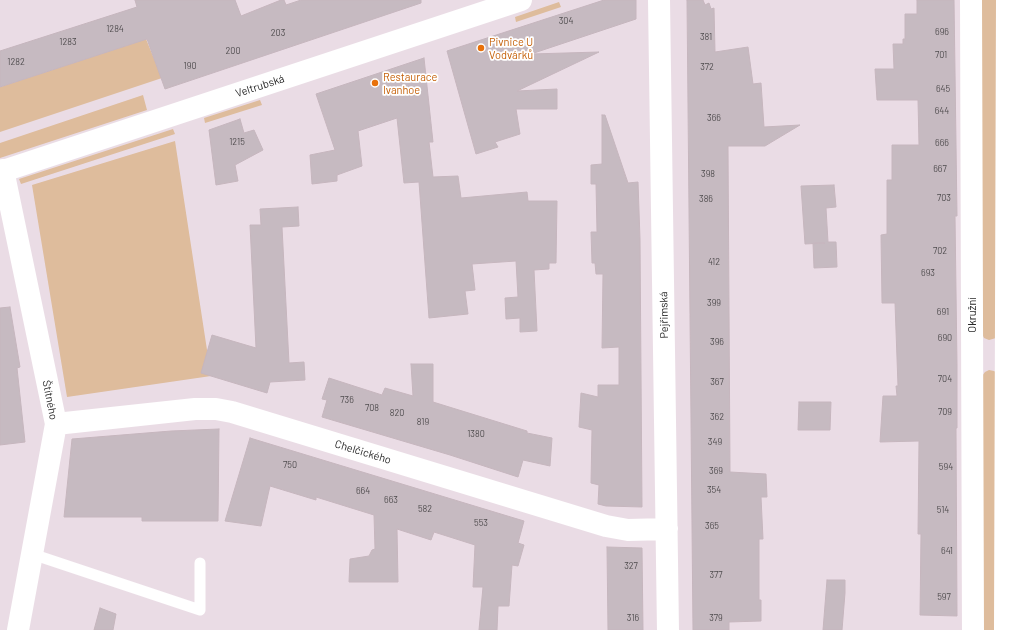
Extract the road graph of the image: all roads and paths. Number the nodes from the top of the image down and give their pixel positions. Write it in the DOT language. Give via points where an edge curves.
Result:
graph roads {
  1 [pos="521,0"];
  2 [pos="659,0"];
  3 [pos="971,0"];
  4 [pos="1007,0"];
  5 [pos="2,171"];
  6 [pos="1011,353"];
  7 [pos="972,355"];
  8 [pos="56,424"];
  9 [pos="667,529"];
  10 [pos="32,554"];
  11 [pos="200,562"];
  12 [pos="18,630"];
  13 [pos="668,630"];
  14 [pos="973,630"];
  15 [pos="1005,630"];
  1 -- 5 [label="street, Veltrubská"];
  2 -- 9 [label="street, Pejřimská"];
  3 -- 7 [label="street, Okružní"];
  4 -- 6 [label="street"];
  5 -- 8 [label="street, Štítného"];
  6 -- 7 [label="street"];
  6 -- 15 [label="street"];
  7 -- 14 [label="street, Okružní"];
  8 -- 9 [label="street, Chelčického" via="216,409 606,526 628,530"];
  8 -- 10 [label="street, Štítného"];
  9 -- 13 [label="street, Pejřimská"];
  10 -- 11 [label="lane" via="200,610"];
  10 -- 12 [label="street, Štítného"];
}
